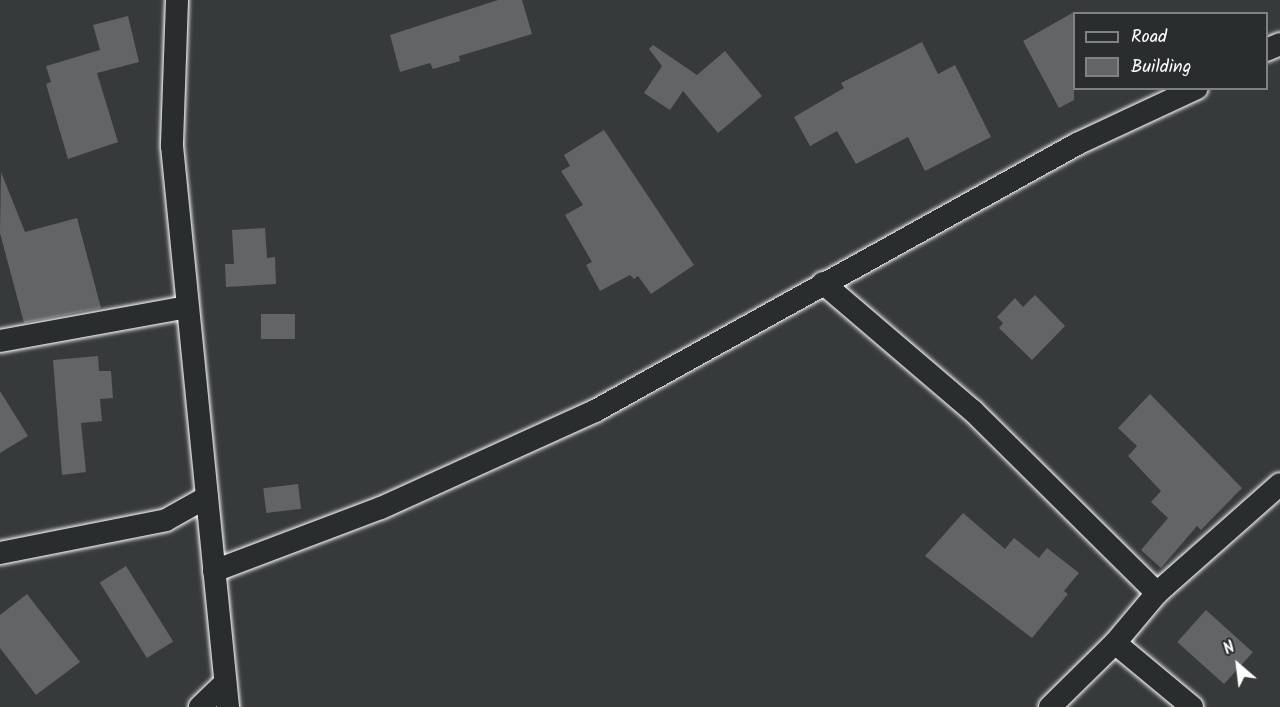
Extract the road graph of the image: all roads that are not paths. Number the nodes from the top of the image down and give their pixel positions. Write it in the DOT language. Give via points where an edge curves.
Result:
graph roads {
  1 [pos="177,0"];
  2 [pos="1193,90"];
  3 [pos="823,283"];
  4 [pos="187,308"];
  5 [pos="0,341"];
  6 [pos="1278,490"];
  7 [pos="207,497"];
  8 [pos="0,553"];
  9 [pos="214,571"];
  10 [pos="1157,593"];
  11 [pos="1115,643"];
  12 [pos="225,683"];
  13 [pos="200,707"];
  14 [pos="228,707"];
  15 [pos="1050,707"];
  16 [pos="1192,707"];
  1 -- 4 [label="street" via="172,146"];
  2 -- 3 [label="street" via="1077,144"];
  3 -- 9 [label="street" via="595,411 381,508"];
  3 -- 10 [label="street" via="973,411"];
  4 -- 5 [label="street"];
  4 -- 7 [label="street"];
  6 -- 10 [label="street"];
  7 -- 8 [label="street" via="166,520"];
  7 -- 9 [label="street"];
  9 -- 12 [label="street"];
  10 -- 11 [label="street"];
  11 -- 15 [label="street"];
  11 -- 16 [label="street"];
  12 -- 13 [label="street"];
  12 -- 14 [label="street"];
}
